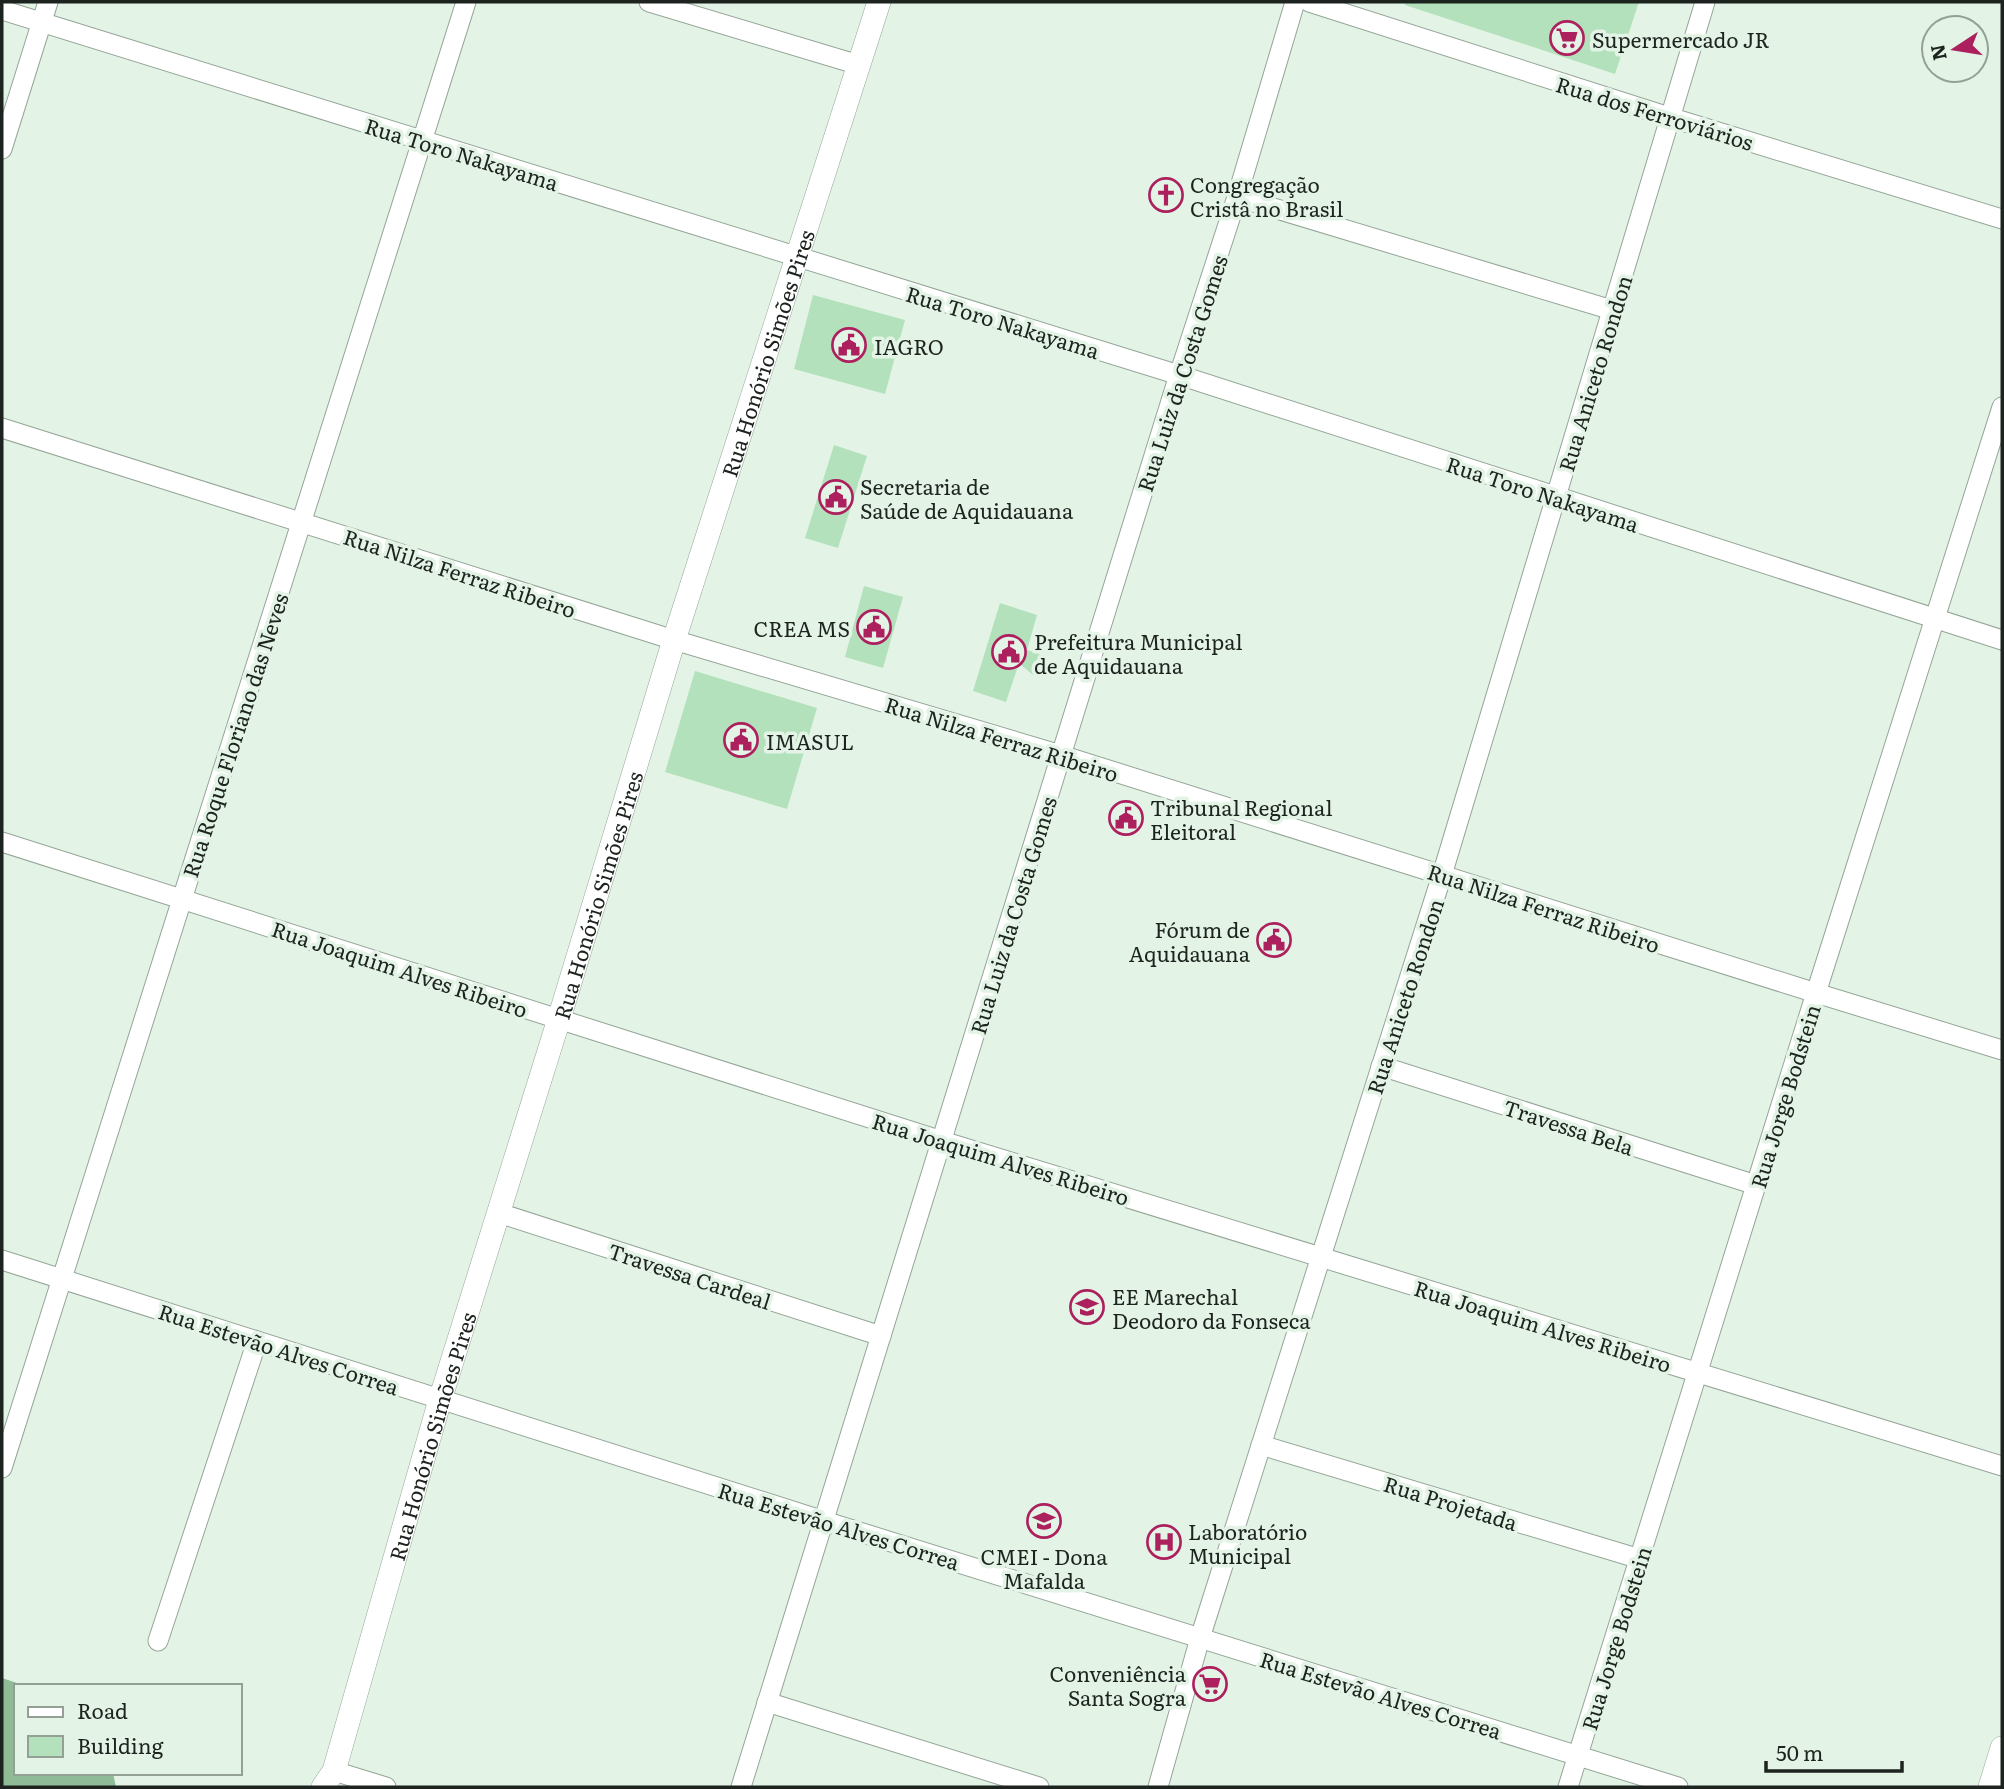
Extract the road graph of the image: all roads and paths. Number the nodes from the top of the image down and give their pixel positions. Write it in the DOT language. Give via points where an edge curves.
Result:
graph roads {
  1 [pos="48,2"];
  2 [pos="466,2"];
  3 [pos="649,2"];
  4 [pos="879,2"];
  5 [pos="1296,2"];
  6 [pos="1309,2"];
  7 [pos="1705,2"];
  8 [pos="2,10"];
  9 [pos="41,22"];
  10 [pos="859,65"];
  11 [pos="1670,117"];
  12 [pos="422,140"];
  13 [pos="2,149"];
  14 [pos="1237,197"];
  15 [pos="2002,219"];
  16 [pos="797,257"];
  17 [pos="1612,310"];
  18 [pos="1179,375"];
  19 [pos="2002,407"];
  20 [pos="2,428"];
  21 [pos="1556,498"];
  22 [pos="301,522"];
  23 [pos="1935,619"];
  24 [pos="674,640"];
  25 [pos="2002,640"];
  26 [pos="1061,755"];
  27 [pos="2,842"];
  28 [pos="1442,875"];
  29 [pos="182,899"];
  30 [pos="1816,993"];
  31 [pos="559,1019"];
  32 [pos="2002,1050"];
  33 [pos="1381,1066"];
  34 [pos="942,1141"];
  35 [pos="1756,1185"];
  36 [pos="499,1213"];
  37 [pos="1321,1257"];
  38 [pos="2,1260"];
  39 [pos="62,1279"];
  40 [pos="881,1336"];
  41 [pos="257,1341"];
  42 [pos="1698,1373"];
  43 [pos="440,1400"];
  44 [pos="1261,1445"];
  45 [pos="2002,1466"];
  46 [pos="2,1468"];
  47 [pos="824,1521"];
  48 [pos="1640,1559"];
  49 [pos="1200,1638"];
  50 [pos="158,1641"];
  51 [pos="768,1702"];
  52 [pos="2002,1748"];
  53 [pos="1578,1756"];
  54 [pos="329,1779"];
  55 [pos="386,1787"];
  56 [pos="741,1787"];
  57 [pos="1039,1787"];
  58 [pos="1158,1787"];
  59 [pos="1569,1787"];
  60 [pos="1678,1787"];
  61 [pos="1990,1787"];
  1 -- 9 [label="street"];
  2 -- 12 [label="street, Rua Roque Floriano das Neves"];
  3 -- 10 [label="street"];
  4 -- 10 [label="main road, Rua Honório Simões Pires"];
  5 -- 14 [label="street, Rua Luiz da Costa Gomes"];
  6 -- 11 [label="street, Rua dos Ferroviários"];
  7 -- 11 [label="street, Rua Aniceto Rondon"];
  8 -- 9 [label="street, Rua Toro Nakayama"];
  9 -- 12 [label="street, Rua Toro Nakayama"];
  9 -- 13 [label="street"];
  10 -- 16 [label="main road, Rua Honório Simões Pires"];
  11 -- 15 [label="street, Rua dos Ferroviários"];
  11 -- 17 [label="street, Rua Aniceto Rondon"];
  12 -- 16 [label="street, Rua Toro Nakayama"];
  12 -- 22 [label="street, Rua Roque Floriano das Neves"];
  14 -- 17 [label="street"];
  14 -- 18 [label="street, Rua Luiz da Costa Gomes"];
  16 -- 18 [label="street, Rua Toro Nakayama"];
  16 -- 24 [label="main road, Rua Honório Simões Pires"];
  17 -- 21 [label="street, Rua Aniceto Rondon"];
  18 -- 21 [label="street, Rua Toro Nakayama"];
  18 -- 26 [label="street, Rua Luiz da Costa Gomes"];
  19 -- 23 [label="street, Rua Jorge Bodstein"];
  20 -- 22 [label="street, Rua Nilza Ferraz Ribeiro"];
  21 -- 23 [label="street, Rua Toro Nakayama"];
  21 -- 28 [label="street, Rua Aniceto Rondon"];
  22 -- 24 [label="street, Rua Nilza Ferraz Ribeiro"];
  22 -- 29 [label="street, Rua Roque Floriano das Neves"];
  23 -- 25 [label="street, Rua Toro Nakayama"];
  23 -- 30 [label="street, Rua Jorge Bodstein"];
  24 -- 26 [label="street, Rua Nilza Ferraz Ribeiro"];
  24 -- 31 [label="main road, Rua Honório Simões Pires"];
  26 -- 28 [label="street, Rua Nilza Ferraz Ribeiro"];
  26 -- 34 [label="street, Rua Luiz da Costa Gomes"];
  27 -- 29 [label="street, Rua Joaquim Alves Ribeiro"];
  28 -- 30 [label="street, Rua Nilza Ferraz Ribeiro"];
  28 -- 33 [label="street, Rua Aniceto Rondon"];
  29 -- 31 [label="street, Rua Joaquim Alves Ribeiro"];
  29 -- 39 [label="street, Rua Roque Floriano das Neves"];
  30 -- 32 [label="street, Rua Nilza Ferraz Ribeiro"];
  30 -- 35 [label="street, Rua Jorge Bodstein"];
  31 -- 34 [label="street, Rua Joaquim Alves Ribeiro"];
  31 -- 36 [label="main road, Rua Honório Simões Pires"];
  33 -- 35 [label="street, Travessa Bela"];
  33 -- 37 [label="street, Rua Aniceto Rondon"];
  34 -- 37 [label="street, Rua Joaquim Alves Ribeiro"];
  34 -- 40 [label="street, Rua Luiz da Costa Gomes"];
  35 -- 42 [label="street, Rua Jorge Bodstein"];
  36 -- 40 [label="street, Travessa Cardeal"];
  36 -- 43 [label="main road, Rua Honório Simões Pires"];
  37 -- 42 [label="street, Rua Joaquim Alves Ribeiro"];
  37 -- 44 [label="street, Rua Aniceto Rondon"];
  38 -- 39 [label="street, Rua Estevão Alves Correa"];
  39 -- 41 [label="street, Rua Estevão Alves Correa"];
  39 -- 46 [label="street, Rua Roque Floriano das Neves"];
  40 -- 47 [label="street, Rua Luiz da Costa Gomes"];
  41 -- 43 [label="street, Rua Estevão Alves Correa"];
  41 -- 50 [label="street"];
  42 -- 45 [label="street, Rua Joaquim Alves Ribeiro"];
  42 -- 48 [label="street, Rua Jorge Bodstein"];
  43 -- 47 [label="street, Rua Estevão Alves Correa"];
  43 -- 54 [label="main road, Rua Honório Simões Pires"];
  44 -- 48 [label="street, Rua Projetada"];
  44 -- 49 [label="street, Rua Aniceto Rondon"];
  47 -- 49 [label="street, Rua Estevão Alves Correa"];
  47 -- 51 [label="street, Rua Luiz da Costa Gomes"];
  48 -- 53 [label="street, Rua Jorge Bodstein"];
  49 -- 53 [label="street, Rua Estevão Alves Correa"];
  49 -- 58 [label="street, Rua Aniceto Rondon"];
  51 -- 56 [label="street, Rua Luiz da Costa Gomes"];
  51 -- 57 [label="street"];
  52 -- 61 [label="main road"];
  53 -- 59 [label="street, Rua Jorge Bodstein"];
  53 -- 60 [label="street, Rua Estevão Alves Correa"];
  54 -- 55 [label="street"];
}
